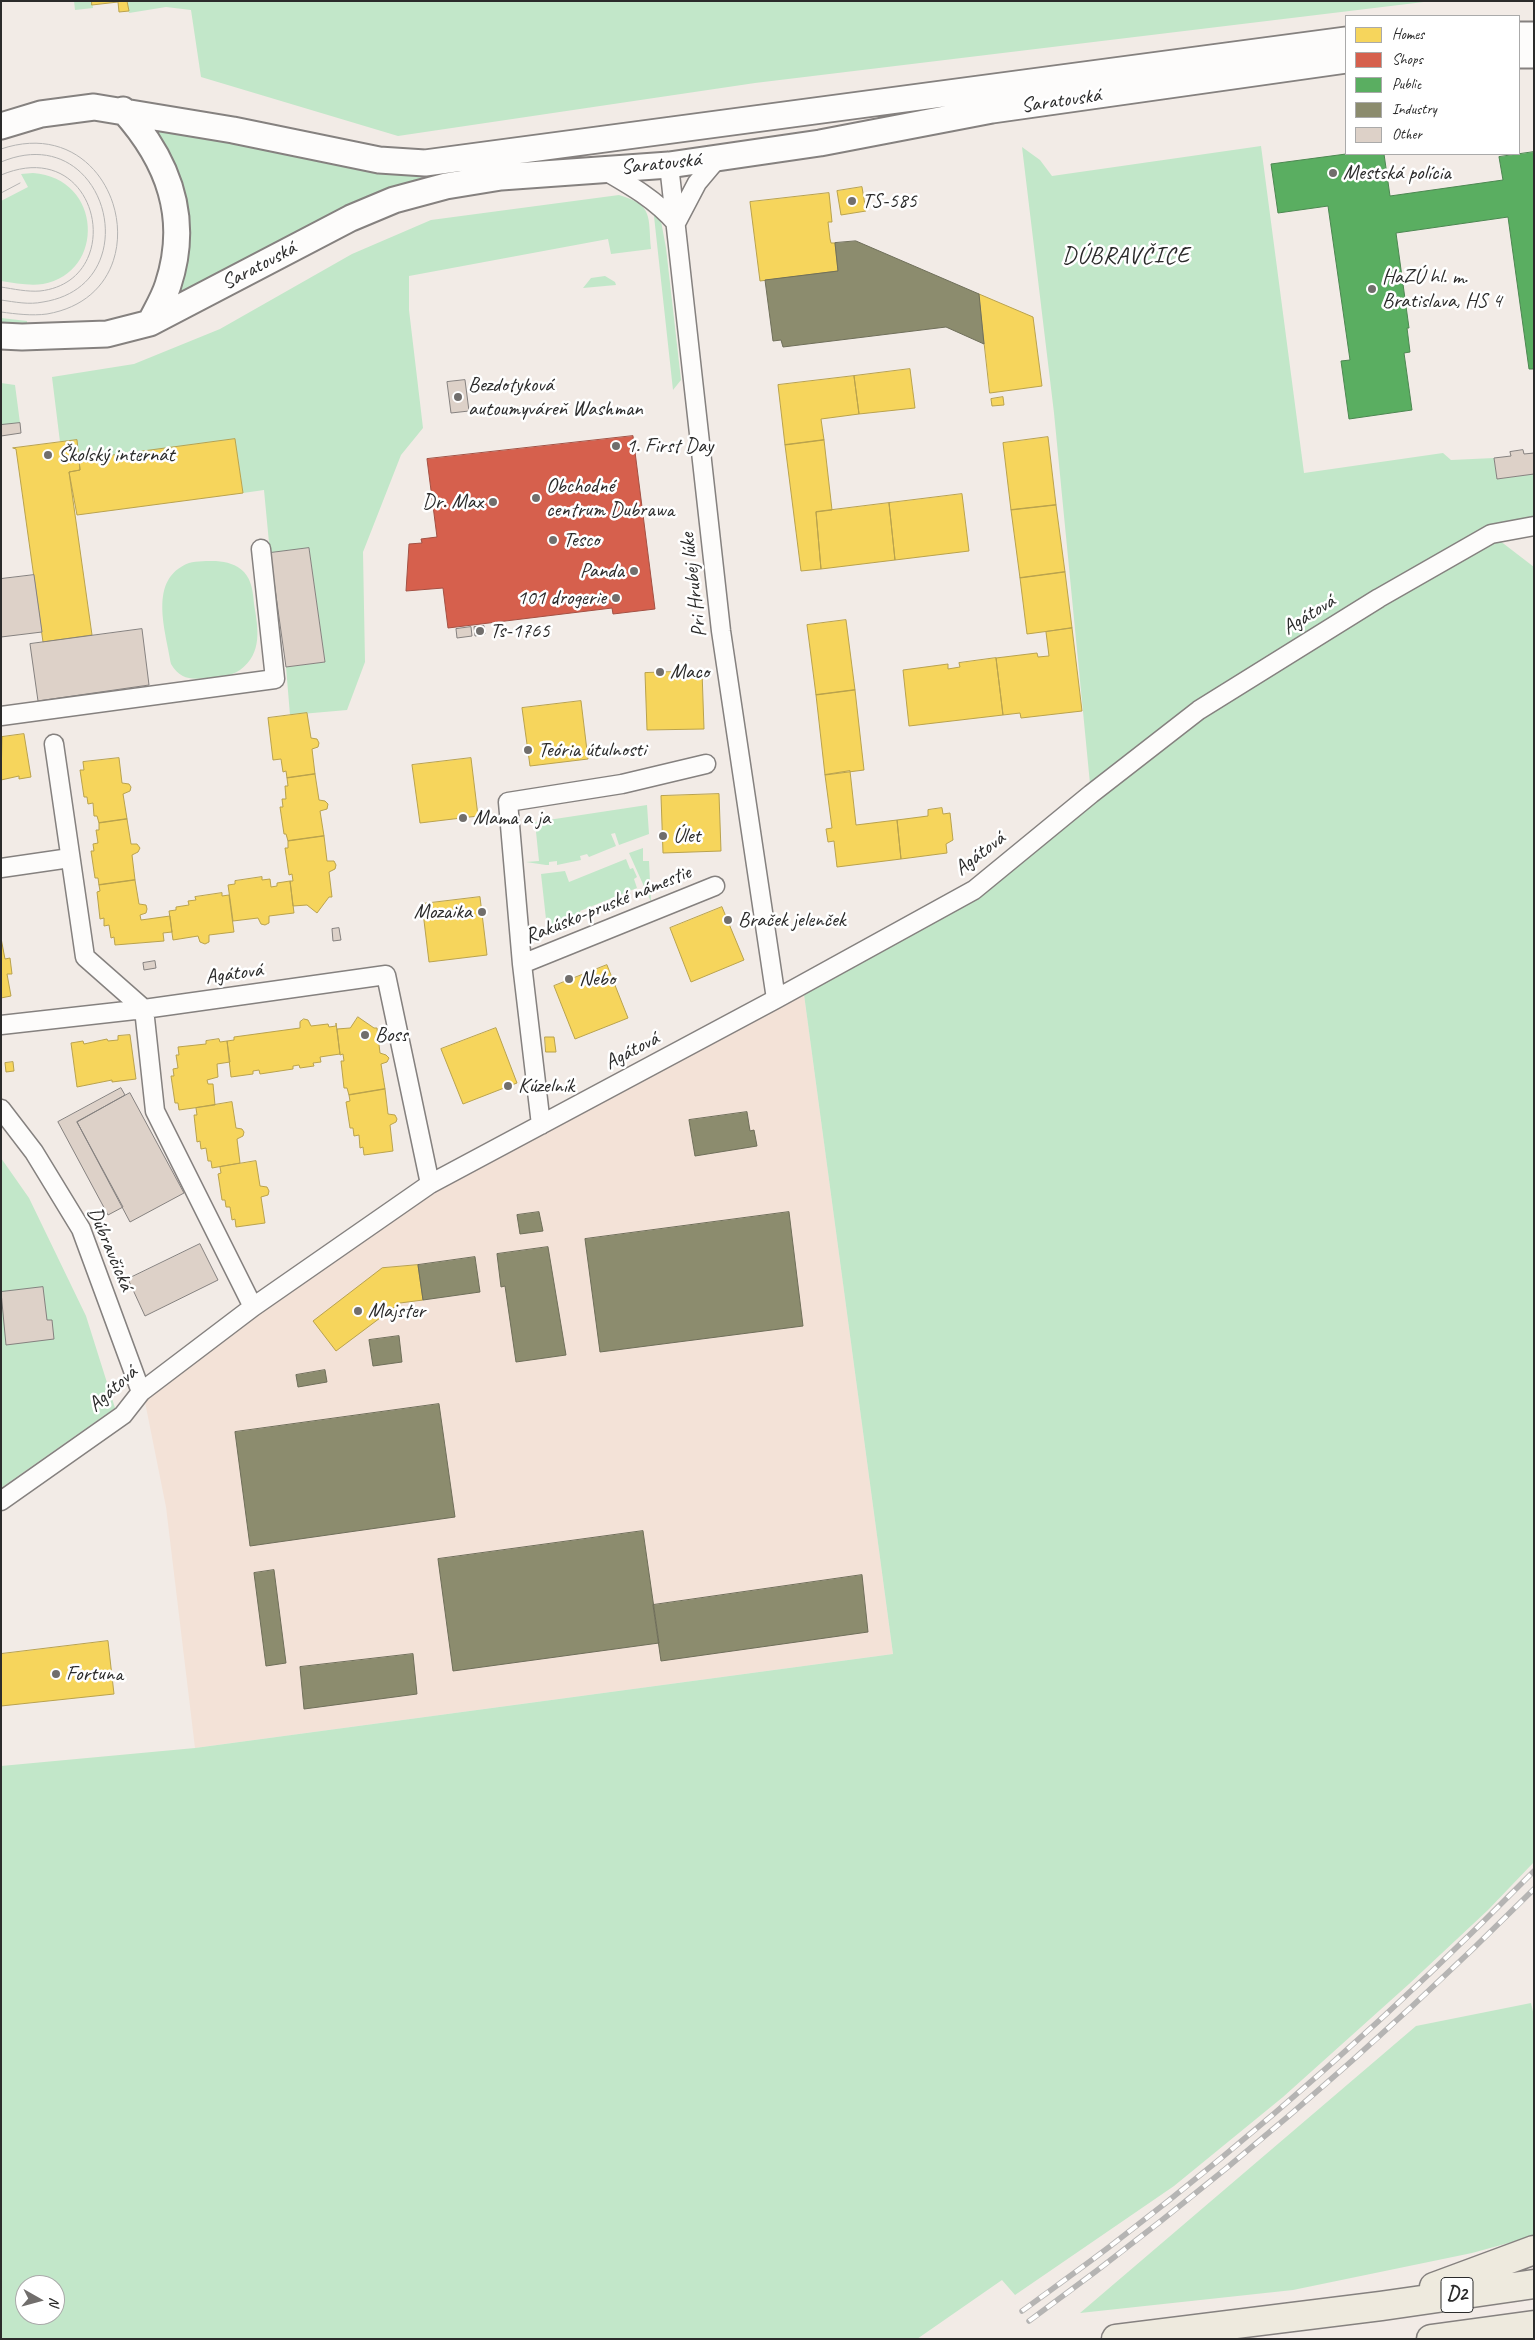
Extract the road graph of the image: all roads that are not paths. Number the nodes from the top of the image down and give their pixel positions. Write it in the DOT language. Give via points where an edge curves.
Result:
graph roads {
  1 [pos="1520,35"];
  2 [pos="1534,35"];
  3 [pos="1345,40"];
  4 [pos="1520,55"];
  5 [pos="1534,55"];
  6 [pos="1345,60"];
  7 [pos="123,110"];
  8 [pos="1,126"];
  9 [pos="698,127"];
  10 [pos="647,134"];
  11 [pos="718,158"];
  12 [pos="669,164"];
  13 [pos="602,169"];
  14 [pos="676,223"];
  15 [pos="150,323"];
  16 [pos="1,336"];
  17 [pos="1534,526"];
  18 [pos="261,549"];
  19 [pos="1,716"];
  20 [pos="54,744"];
  21 [pos="706,764"];
  22 [pos="70,858"];
  23 [pos="1,868"];
  24 [pos="715,886"];
  25 [pos="522,964"];
  26 [pos="776,999"];
  27 [pos="144,1009"];
  28 [pos="1,1025"];
  29 [pos="1,1109"];
  30 [pos="541,1125"];
  31 [pos="430,1184"];
  32 [pos="253,1307"];
  33 [pos="142,1392"];
  34 [pos="1,1501"];
  35 [pos="1534,2250"];
  36 [pos="1534,2284"];
  37 [pos="1381,2306"];
  38 [pos="1530,2326"];
  39 [pos="1116,2339"];
  40 [pos="1431,2339"];
  1 -- 2 [label="main road"];
  3 -- 9 [label="main road, Saratovská"];
  4 -- 5 [label="main road"];
  6 -- 11 [label="main road, Saratovská" via="992,110 820,143"];
  7 -- 8 [label="main road, Saratovská" via="94,107 67,110"];
  7 -- 10 [label="main road, Saratovská" via="401,162 425,162"];
  7 -- 15 [label="main road" via="160,160 175,207 175,260 168,287"];
  9 -- 10 [label="main road, Saratovská"];
  9 -- 12 [label="main road"];
  10 -- 12 [label="main road"];
  11 -- 12 [label="main road, Saratovská"];
  11 -- 14 [label="street" via="697,183"];
  12 -- 13 [label="main road, Saratovská"];
  12 -- 14 [label="street, Pri Hrubej lúke"];
  13 -- 14 [label="street" via="642,192"];
  13 -- 15 [label="main road, Saratovská" via="501,177 446,186 394,200 350,218"];
  14 -- 26 [label="street, Pri Hrubej lúke" via="721,631"];
  15 -- 16 [label="main road, Saratovská" via="107,334"];
  17 -- 26 [label="street, Agátová" via="1491,534 1379,598 1215,700 1091,794 974,890"];
  18 -- 19 [label="street" via="275,679"];
  20 -- 22 [label="street"];
  21 -- 25 [label="street, Rakúsko-pruské námestie" via="622,784 508,802"];
  22 -- 23 [label="street"];
  22 -- 27 [label="street" via="85,956"];
  24 -- 25 [label="street, Rakúsko-pruské námestie"];
  25 -- 30 [label="street"];
  26 -- 30 [label="street, Agátová"];
  27 -- 28 [label="street"];
  27 -- 31 [label="street, Agátová" via="386,976"];
  27 -- 32 [label="street" via="155,1111"];
  29 -- 33 [label="street, Dúbravčická" via="34,1152 81,1229"];
  30 -- 31 [label="street, Agátová"];
  31 -- 32 [label="street, Agátová"];
  32 -- 33 [label="street, Agátová"];
  33 -- 34 [label="street, Agátová" via="123,1415"];
  35 -- 37 [label="highway"];
  36 -- 37 [label="highway, D2"];
  37 -- 39 [label="highway, D2"];
  38 -- 40 [label="highway, D2"];
}
